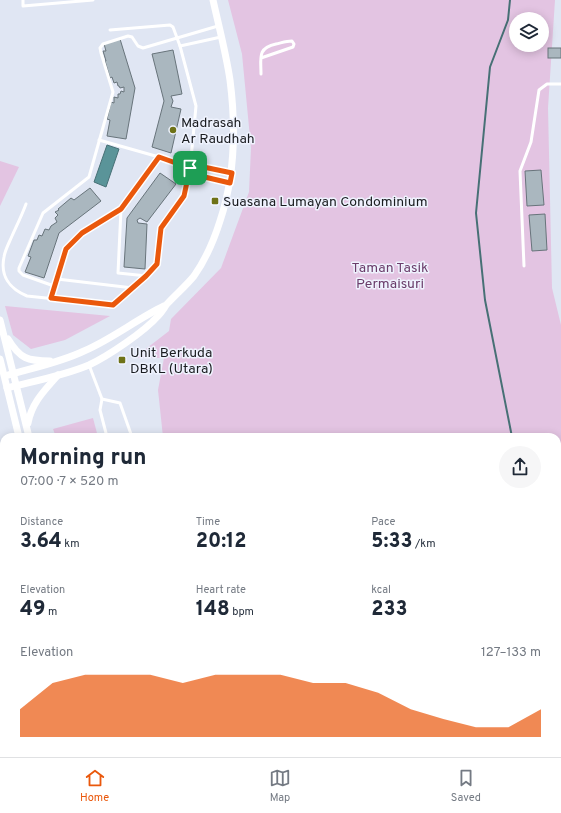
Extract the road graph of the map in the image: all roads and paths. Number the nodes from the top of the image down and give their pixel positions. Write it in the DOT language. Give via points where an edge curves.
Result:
graph roads {
  1 [pos="23,0"];
  2 [pos="93,0"];
  3 [pos="213,0"];
  4 [pos="218,26"];
  5 [pos="110,30"];
  6 [pos="221,37"];
  7 [pos="177,38"];
  8 [pos="180,46"];
  9 [pos="261,58"];
  10 [pos="261,74"];
  11 [pos="561,84"];
  12 [pos="100,140"];
  13 [pos="159,157"];
  14 [pos="190,168"];
  15 [pos="232,173"];
  16 [pos="230,183"];
  17 [pos="26,204"];
  18 [pos="121,209"];
  19 [pos="524,266"];
  20 [pos="146,276"];
  21 [pos="56,279"];
  22 [pos="54,286"];
  23 [pos="133,288"];
  24 [pos="51,298"];
  25 [pos="166,305"];
  26 [pos="0,320"];
  27 [pos="4,332"];
  28 [pos="0,359"];
  29 [pos="59,361"];
  30 [pos="89,365"];
  31 [pos="14,374"];
  32 [pos="58,375"];
  33 [pos="5,376"];
  34 [pos="17,386"];
  35 [pos="7,388"];
  36 [pos="102,399"];
  37 [pos="27,426"];
  38 [pos="18,433"];
  39 [pos="28,433"];
  40 [pos="106,433"];
  41 [pos="131,433"];
  1 -- 2 [label="lane" via="23,6"];
  3 -- 4 [label="street"];
  4 -- 6 [label="street"];
  4 -- 7 [label="lane"];
  5 -- 7 [label="lane" via="167,24 172,27"];
  6 -- 8 [label="lane"];
  6 -- 15 [label="street" via="230,80 233,112"];
  7 -- 8 [label="lane"];
  7 -- 12 [label="lane" via="143,48 128,36 102,44 101,53 113,92"];
  8 -- 14 [label="lane" via="196,106"];
  9 -- 9 [label="lane" via="267,46 288,41 294,44 293,47"];
  9 -- 10 [label="lane"];
  11 -- 19 [label="lane" via="547,84 539,90 531,142 520,171"];
  12 -- 13 [label="lane"];
  12 -- 22 [label="lane" via="89,177 43,212 19,268 23,275"];
  13 -- 14 [label="lane"];
  13 -- 18 [label="lane"];
  14 -- 15 [label="lane" via="194,165"];
  14 -- 16 [label="lane" via="192,174"];
  14 -- 20 [label="lane" via="184,196 161,228 157,264"];
  15 -- 16 [label="street"];
  16 -- 25 [label="street" via="227,201 203,263 184,288"];
  17 -- 24 [label="lane" via="4,256 4,274 11,287 18,292 27,296"];
  18 -- 20 [label="lane" via="118,273"];
  18 -- 21 [label="lane" via="82,233 66,249"];
  20 -- 23 [label="lane"];
  21 -- 22 [label="lane"];
  21 -- 23 [label="lane"];
  22 -- 24 [label="lane"];
  23 -- 24 [label="lane" via="113,305"];
  25 -- 29 [label="street" via="128,328"];
  25 -- 30 [label="street" via="159,316 136,335"];
  26 -- 27 [label="street"];
  27 -- 29 [label="street" via="21,356 40,361"];
  27 -- 31 [label="street"];
  28 -- 33 [label="street"];
  29 -- 31 [label="street"];
  30 -- 32 [label="street"];
  30 -- 36 [label="lane"];
  31 -- 33 [label="street"];
  31 -- 34 [label="street"];
  32 -- 34 [label="street"];
  32 -- 37 [label="street" via="35,403"];
  33 -- 35 [label="street"];
  34 -- 35 [label="street"];
  34 -- 37 [label="street"];
  35 -- 38 [label="street"];
  36 -- 40 [label="lane" via="100,410"];
  36 -- 41 [label="lane" via="120,403"];
  37 -- 39 [label="street"];
}
